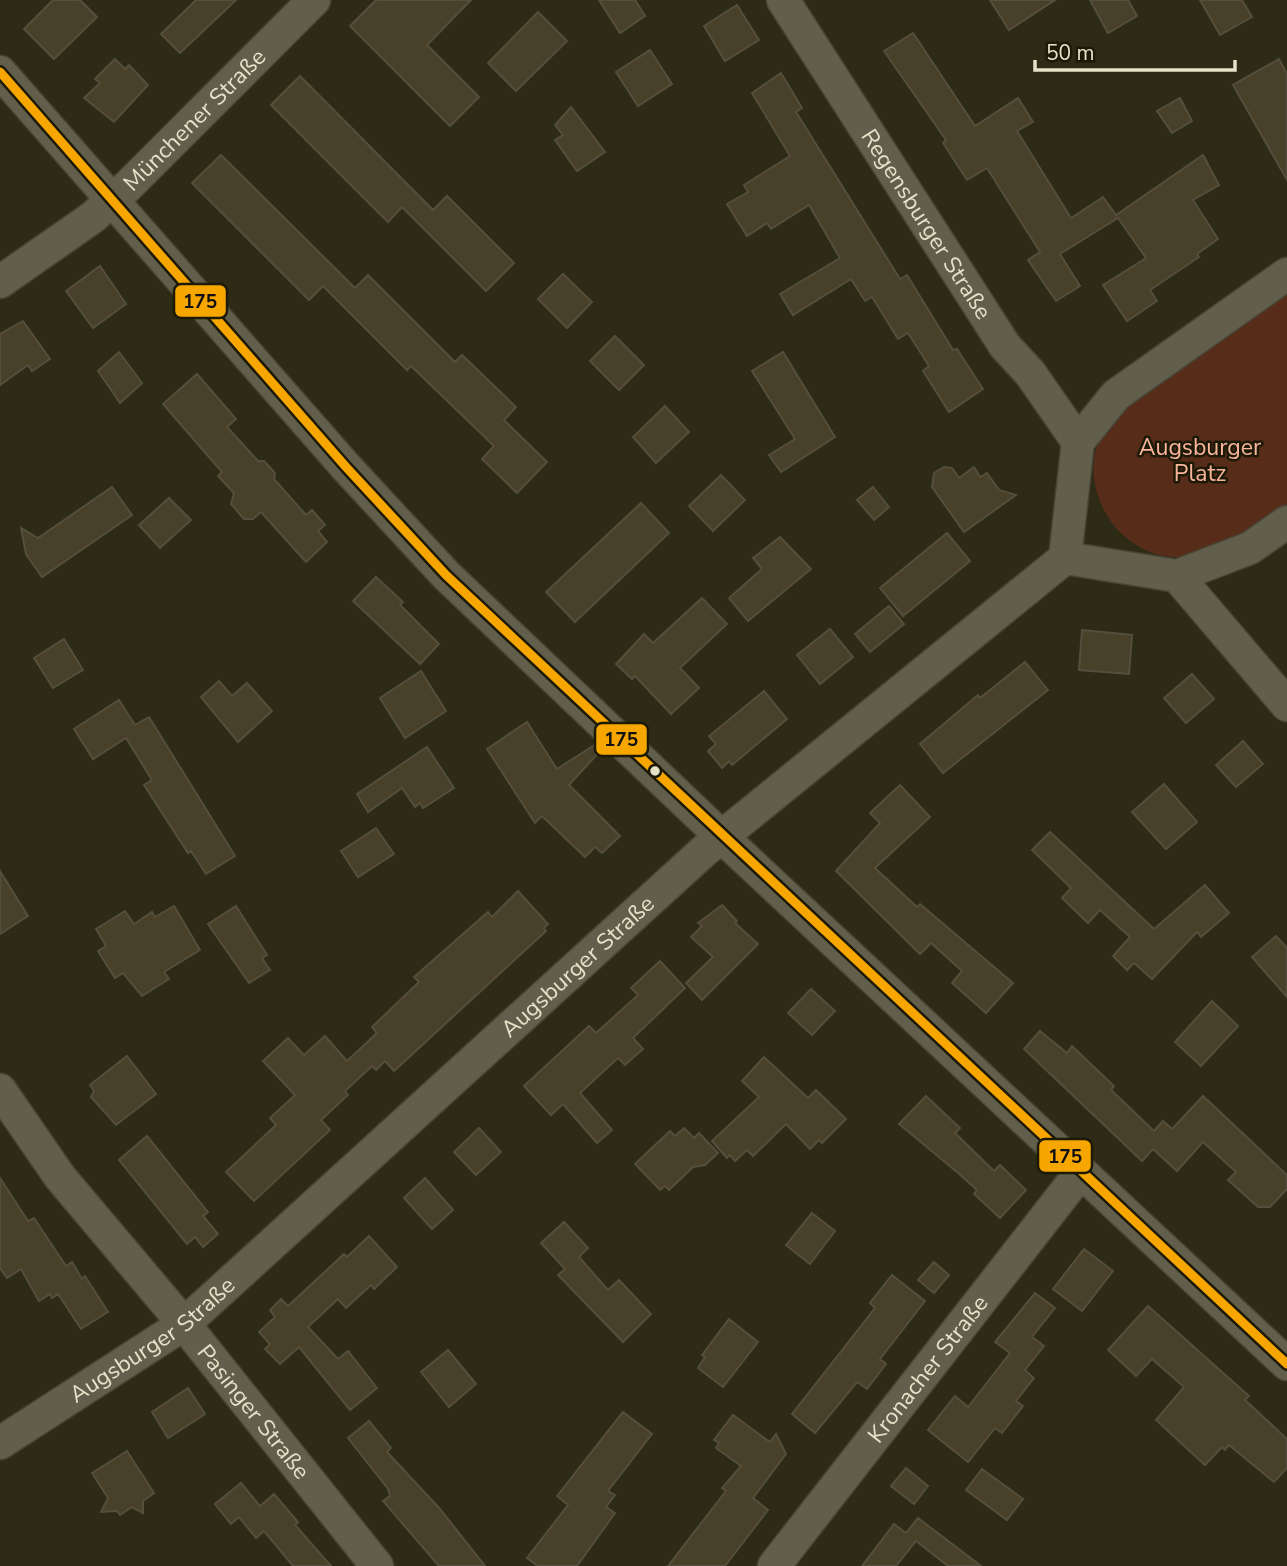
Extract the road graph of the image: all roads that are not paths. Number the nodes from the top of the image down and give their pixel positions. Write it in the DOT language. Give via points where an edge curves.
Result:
graph roads {
  1 [pos="314,0"];
  2 [pos="783,0"];
  3 [pos="0,72"];
  4 [pos="111,201"];
  5 [pos="1287,274"];
  6 [pos="0,282"];
  7 [pos="1078,442"];
  8 [pos="1287,522"];
  9 [pos="1065,558"];
  10 [pos="1177,576"];
  11 [pos="1287,705"];
  12 [pos="722,837"];
  13 [pos="0,1090"];
  14 [pos="1081,1172"];
  15 [pos="184,1324"];
  16 [pos="1287,1364"];
  17 [pos="0,1443"];
  18 [pos="377,1566"];
  19 [pos="774,1566"];
  1 -- 4 [label="street, Münchener Straße"];
  2 -- 7 [label="street, Regensburger Straße" via="1005,346 1030,373"];
  3 -- 4 [label="street"];
  4 -- 6 [label="street, Münchener Straße"];
  4 -- 12 [label="street" via="399,527"];
  5 -- 7 [label="street" via="1116,395"];
  7 -- 9 [label="street"];
  8 -- 10 [label="street" via="1251,548"];
  9 -- 10 [label="street"];
  9 -- 12 [label="street, Augsburger Straße"];
  10 -- 11 [label="street"];
  12 -- 14 [label="street"];
  12 -- 15 [label="street, Augsburger Straße"];
  13 -- 15 [label="street, Pasinger Straße" via="60,1177"];
  14 -- 16 [label="street"];
  14 -- 19 [label="street, Kronacher Straße"];
  15 -- 17 [label="street, Augsburger Straße"];
  15 -- 18 [label="street, Pasinger Straße"];
}
